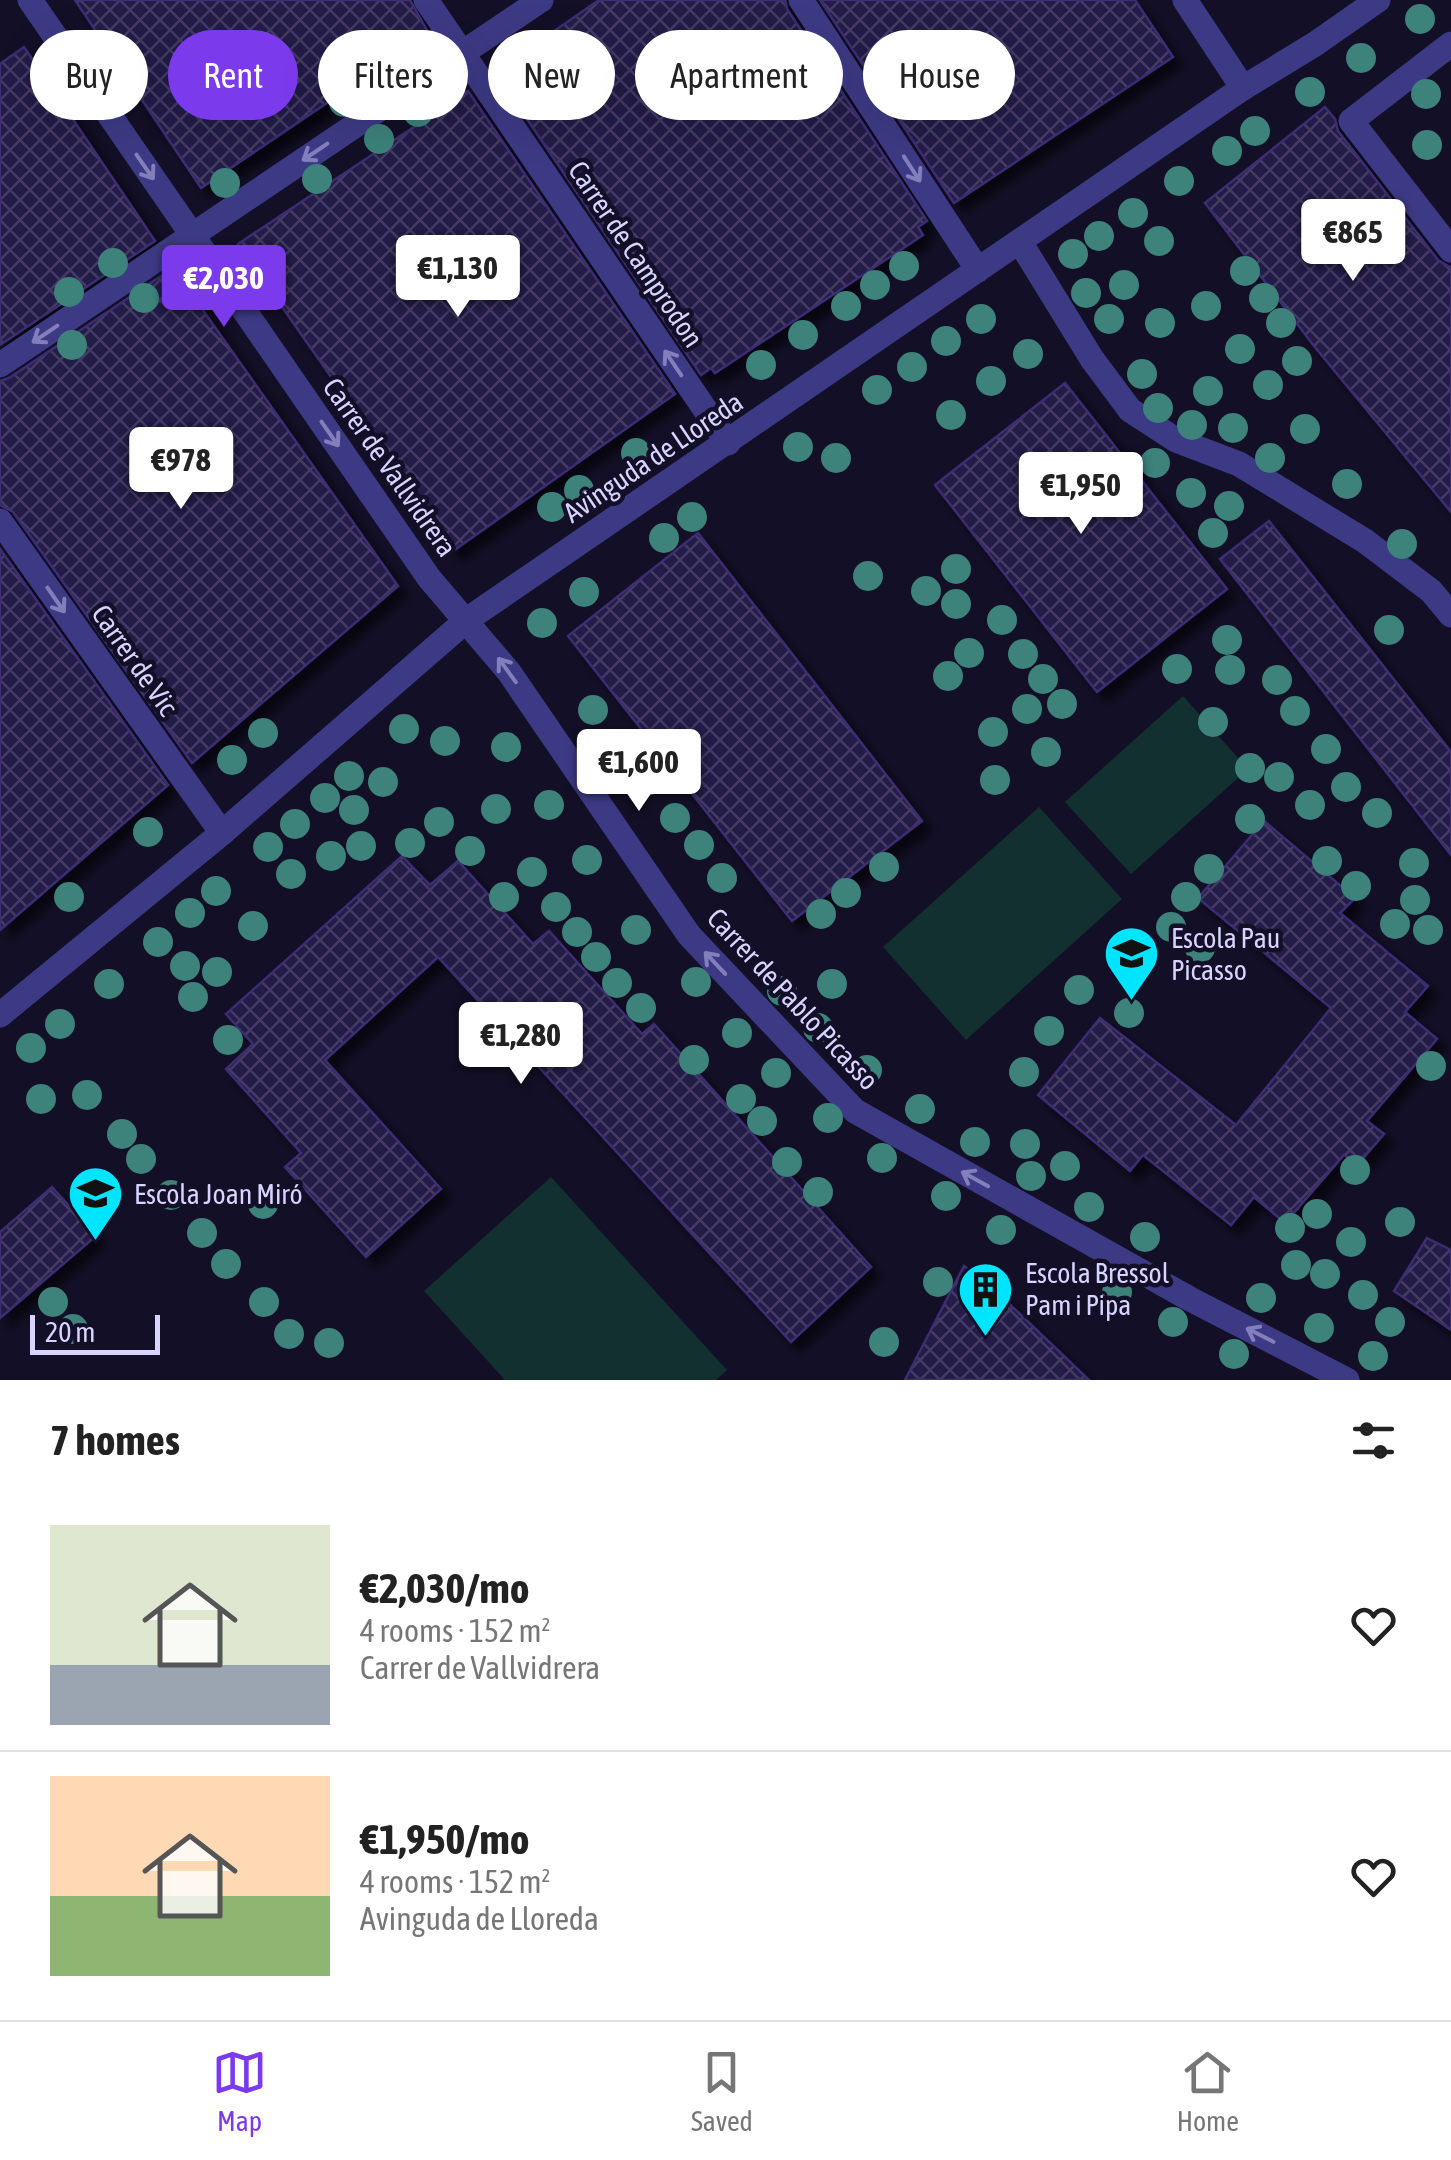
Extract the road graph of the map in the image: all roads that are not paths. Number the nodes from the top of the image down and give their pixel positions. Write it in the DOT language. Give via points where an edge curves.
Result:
graph roads {
  1 [pos="30,0"];
  2 [pos="426,0"];
  3 [pos="540,0"];
  4 [pos="801,0"];
  5 [pos="1185,0"];
  6 [pos="1378,0"];
  7 [pos="447,30"];
  8 [pos="1451,44"];
  9 [pos="468,48"];
  10 [pos="468,61"];
  11 [pos="1243,88"];
  12 [pos="362,120"];
  13 [pos="192,235"];
  14 [pos="1020,242"];
  15 [pos="1451,250"];
  16 [pos="978,270"];
  17 [pos="0,365"];
  18 [pos="728,443"];
  19 [pos="0,521"];
  20 [pos="1451,614"];
  21 [pos="468,619"];
  22 [pos="222,833"];
  23 [pos="0,1015"];
  24 [pos="1346,1380"];
  1 -- 13 [label="street, Carrer de Vallvidrera, one-way"];
  2 -- 7 [label="street, Carrer de Camprodon"];
  3 -- 9 [label="street"];
  4 -- 16 [label="street, one-way"];
  5 -- 11 [label="street"];
  6 -- 11 [label="street, Avinguda de Lloreda"];
  8 -- 15 [label="street" via="1351,121"];
  18 -- 10 [label="street, Carrer de Camprodon, one-way"];
  11 -- 14 [label="street, Avinguda de Lloreda"];
  12 -- 13 [label="street, one-way"];
  13 -- 17 [label="street, one-way"];
  13 -- 21 [label="street, Carrer de Vallvidrera, one-way" via="429,578"];
  14 -- 16 [label="street, Avinguda de Lloreda"];
  14 -- 20 [label="street" via="1130,410 1176,440 1239,464 1366,540"];
  16 -- 18 [label="street, Avinguda de Lloreda"];
  18 -- 21 [label="street, Avinguda de Lloreda"];
  19 -- 22 [label="street, Carrer de Vic, one-way"];
  21 -- 22 [label="street, Avinguda de Lloreda"];
  24 -- 21 [label="street, Carrer de Pablo Picasso, one-way" via="855,1111 689,935"];
  22 -- 23 [label="street, Avinguda de Lloreda"];
}
